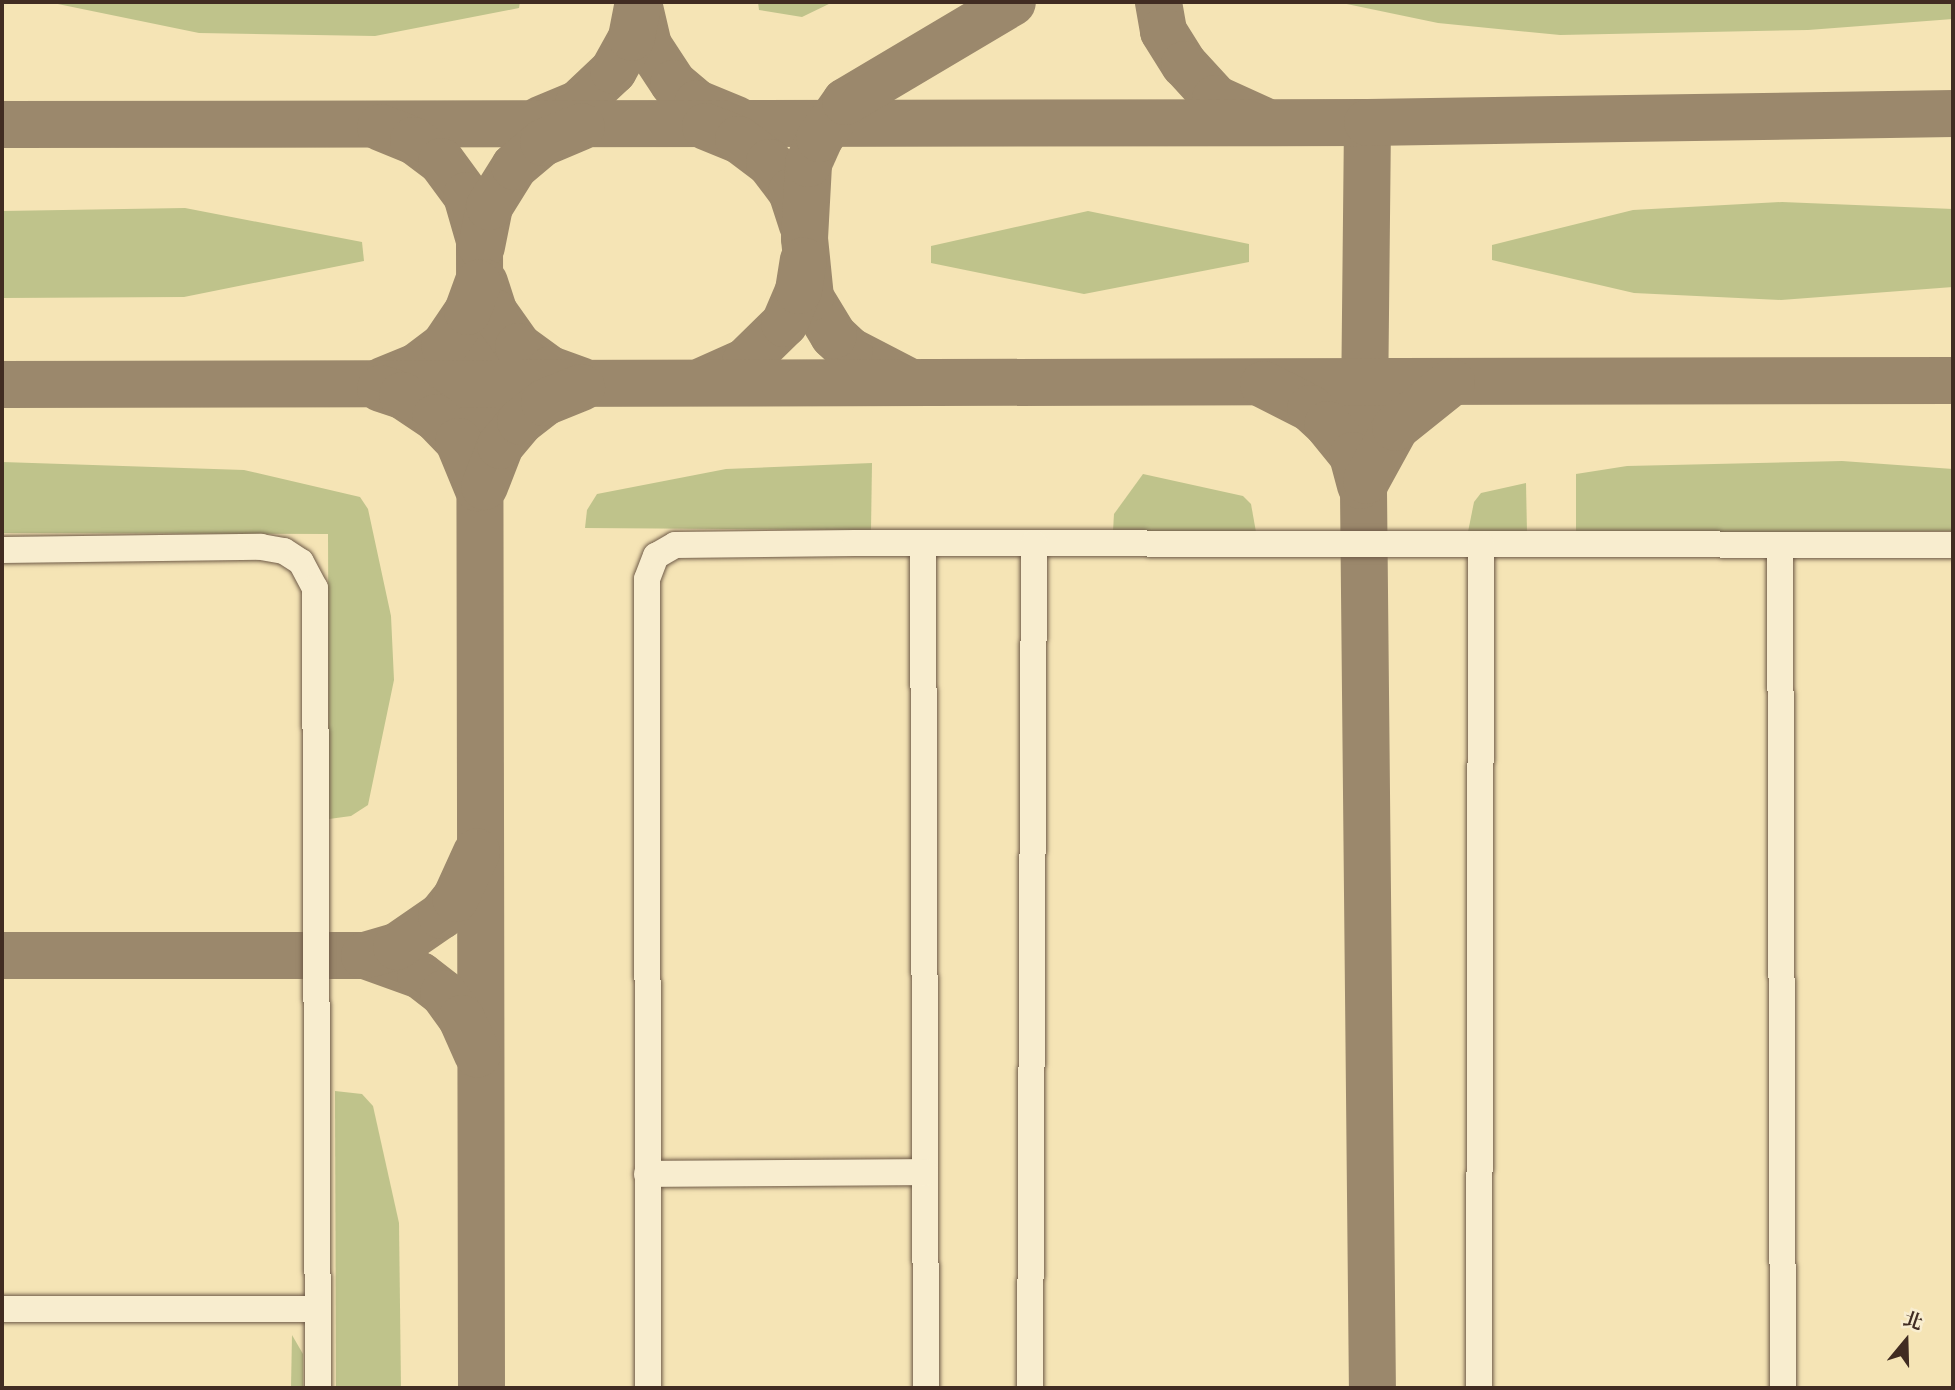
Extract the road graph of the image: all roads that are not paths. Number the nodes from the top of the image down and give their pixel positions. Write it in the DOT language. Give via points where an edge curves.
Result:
graph roads {
  1 [pos="923,543"];
  2 [pos="1034,543"];
  3 [pos="1481,545"];
  4 [pos="1953,545"];
  5 [pos="1780,547"];
  6 [pos="2,550"];
  7 [pos="925,1172"];
  8 [pos="647,1174"];
  9 [pos="2,1309"];
  10 [pos="317,1309"];
  11 [pos="318,1388"];
  12 [pos="648,1388"];
  13 [pos="926,1388"];
  14 [pos="1030,1388"];
  15 [pos="1479,1388"];
  16 [pos="1783,1388"];
  1 -- 2 [label="lane"];
  1 -- 7 [label="lane"];
  1 -- 8 [label="lane" via="675,545 656,556 647,579"];
  2 -- 3 [label="lane"];
  2 -- 14 [label="lane"];
  3 -- 5 [label="lane"];
  3 -- 15 [label="lane"];
  4 -- 5 [label="lane"];
  5 -- 16 [label="lane"];
  6 -- 10 [label="lane" via="261,547 284,551 301,562 315,588"];
  7 -- 8 [label="lane"];
  7 -- 13 [label="lane"];
  8 -- 12 [label="lane"];
  9 -- 10 [label="lane"];
  10 -- 11 [label="lane"];
}
